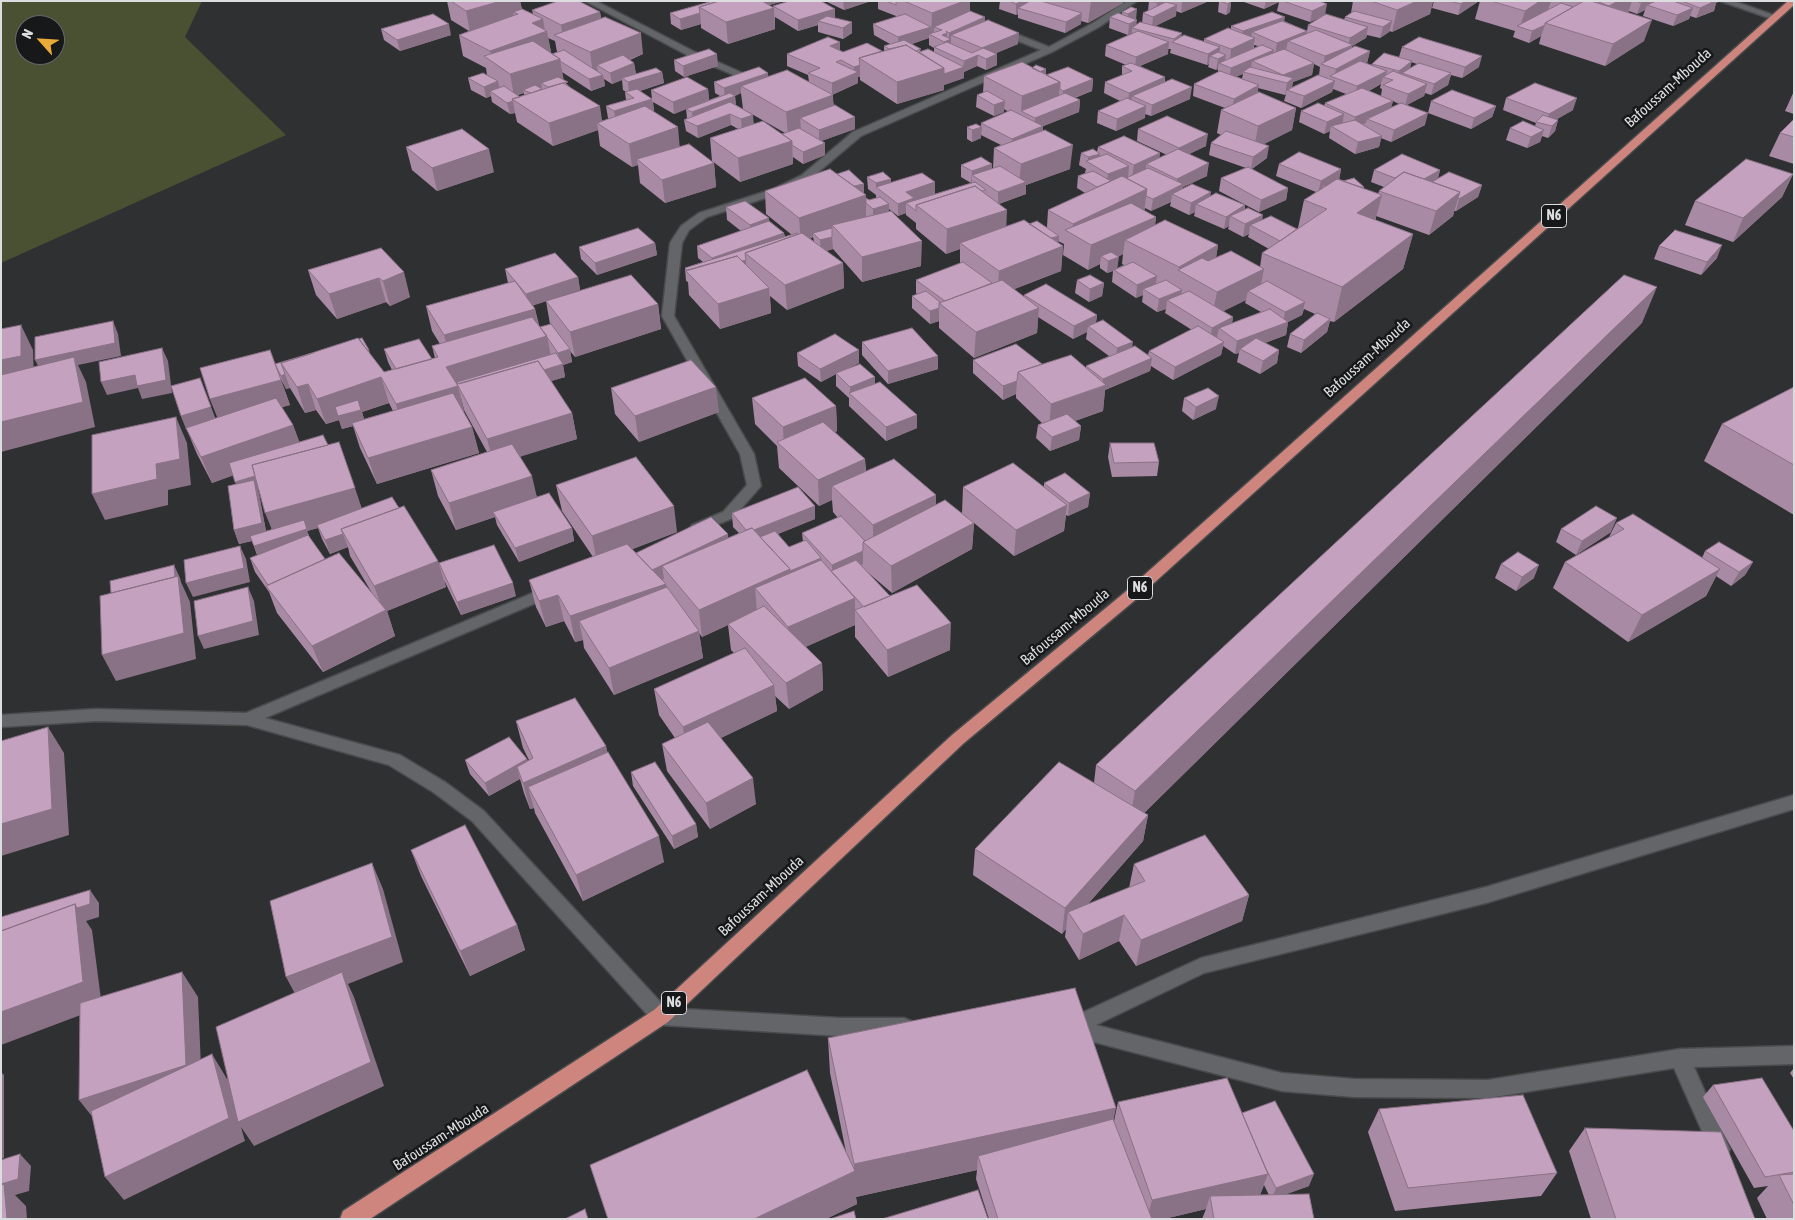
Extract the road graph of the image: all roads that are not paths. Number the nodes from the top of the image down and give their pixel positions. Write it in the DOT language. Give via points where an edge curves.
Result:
graph roads {
  1 [pos="589,1"];
  2 [pos="1133,1"];
  3 [pos="1724,1"];
  4 [pos="1793,1"];
  5 [pos="1775,17"];
  6 [pos="996,29"];
  7 [pos="1048,50"];
  8 [pos="769,86"];
  9 [pos="855,122"];
  10 [pos="871,127"];
  11 [pos="683,534"];
  12 [pos="566,584"];
  13 [pos="247,719"];
  14 [pos="1,721"];
  15 [pos="1794,802"];
  16 [pos="661,1016"];
  17 [pos="926,1026"];
  18 [pos="1794,1055"];
  19 [pos="1680,1058"];
  20 [pos="1727,1165"];
  21 [pos="351,1219"];
  1 -- 8 [label="street" via="690,53"];
  2 -- 7 [label="street"];
  3 -- 5 [label="street"];
  4 -- 5 [label="highway, Bafoussam-Mbouda / N6"];
  5 -- 16 [label="highway, Bafoussam-Mbouda / N6" via="1130,597 958,739"];
  6 -- 7 [label="street"];
  7 -- 10 [label="street"];
  9 -- 10 [label="street"];
  10 -- 11 [label="street" via="857,134 806,177 777,191 703,215 685,228 676,243 668,316 747,454 754,486 728,515"];
  12 -- 13 [label="street"];
  13 -- 14 [label="street" via="96,716"];
  13 -- 16 [label="street" via="394,760 440,787 478,816"];
  15 -- 19 [label="street" via="1486,896 1201,966 1061,1026 1282,1082 1354,1088 1488,1089"];
  16 -- 17 [label="street" via="840,1028"];
  16 -- 21 [label="highway, Bafoussam-Mbouda / N6"];
  18 -- 19 [label="street"];
  19 -- 20 [label="street"];
}
